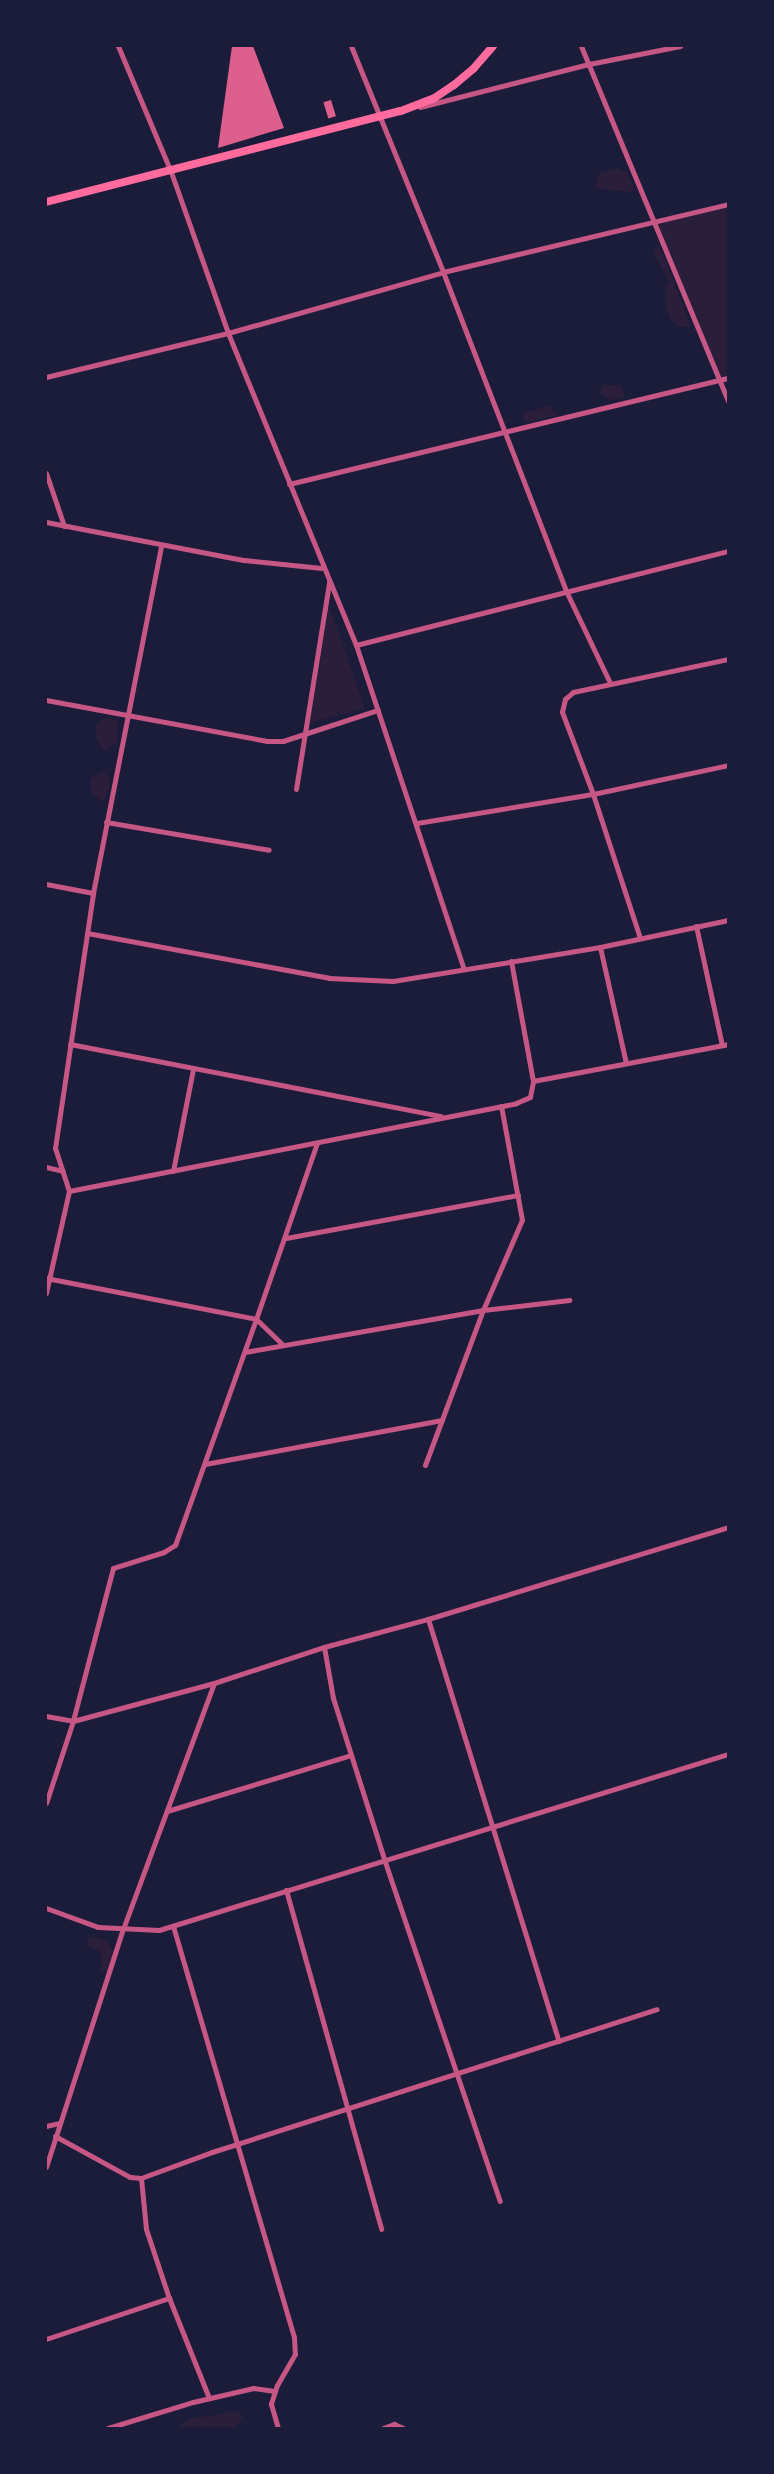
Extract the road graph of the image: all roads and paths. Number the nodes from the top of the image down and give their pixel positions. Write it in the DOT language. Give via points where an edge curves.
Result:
graph roads {
  1 [pos="118,46"];
  2 [pos="351,46"];
  3 [pos="493,46"];
  4 [pos="581,46"];
  5 [pos="680,46"];
  6 [pos="589,64"];
  7 [pos="380,118"];
  8 [pos="171,172"];
  9 [pos="46,202"];
  10 [pos="729,204"];
  11 [pos="654,221"];
  12 [pos="443,272"];
  13 [pos="228,333"];
  14 [pos="46,377"];
  15 [pos="729,378"];
  16 [pos="720,380"];
  17 [pos="729,401"];
  18 [pos="505,432"];
  19 [pos="46,473"];
  20 [pos="289,484"];
  21 [pos="46,522"];
  22 [pos="64,526"];
  23 [pos="160,546"];
  24 [pos="729,551"];
  25 [pos="322,568"];
  26 [pos="329,582"];
  27 [pos="566,591"];
  28 [pos="356,645"];
  29 [pos="729,659"];
  30 [pos="610,683"];
  31 [pos="46,700"];
  32 [pos="378,710"];
  33 [pos="127,716"];
  34 [pos="302,734"];
  35 [pos="729,765"];
  36 [pos="296,789"];
  37 [pos="593,794"];
  38 [pos="106,822"];
  39 [pos="417,823"];
  40 [pos="269,850"];
  41 [pos="46,884"];
  42 [pos="93,893"];
  43 [pos="729,920"];
  44 [pos="696,926"];
  45 [pos="87,933"];
  46 [pos="640,937"];
  47 [pos="600,947"];
  48 [pos="510,961"];
  49 [pos="463,967"];
  50 [pos="70,1044"];
  51 [pos="725,1044"];
  52 [pos="626,1063"];
  53 [pos="193,1069"];
  54 [pos="533,1081"];
  55 [pos="501,1106"];
  56 [pos="446,1117"];
  57 [pos="317,1143"];
  58 [pos="46,1167"];
  59 [pos="62,1171"];
  60 [pos="173,1171"];
  61 [pos="69,1191"];
  62 [pos="518,1195"];
  63 [pos="286,1238"];
  64 [pos="47,1279"];
  65 [pos="46,1293"];
  66 [pos="569,1300"];
  67 [pos="482,1310"];
  68 [pos="256,1319"];
  69 [pos="283,1345"];
  70 [pos="246,1352"];
  71 [pos="442,1420"];
  72 [pos="205,1464"];
  73 [pos="425,1465"];
  74 [pos="729,1527"];
  75 [pos="428,1619"];
  76 [pos="324,1647"];
  77 [pos="214,1683"];
  78 [pos="46,1716"];
  79 [pos="74,1721"];
  80 [pos="729,1754"];
  81 [pos="351,1755"];
  82 [pos="46,1803"];
  83 [pos="167,1811"];
  84 [pos="492,1825"];
  85 [pos="384,1859"];
  86 [pos="286,1890"];
  87 [pos="46,1908"];
  88 [pos="173,1926"];
  89 [pos="123,1929"];
  90 [pos="657,2009"];
  91 [pos="559,2041"];
  92 [pos="457,2073"];
  93 [pos="346,2109"];
  94 [pos="60,2123"];
  95 [pos="46,2126"];
  96 [pos="55,2136"];
  97 [pos="237,2144"];
  98 [pos="46,2167"];
  99 [pos="141,2178"];
  100 [pos="500,2201"];
  101 [pos="381,2229"];
  102 [pos="169,2298"];
  103 [pos="46,2339"];
  104 [pos="275,2391"];
  105 [pos="209,2398"];
  106 [pos="108,2428"];
  107 [pos="278,2428"];
  108 [pos="383,2428"];
  109 [pos="403,2428"];
  1 -- 8 [label="street"];
  2 -- 7 [label="street"];
  3 -- 7 [label="main road" via="444,92"];
  4 -- 6 [label="street"];
  5 -- 6 [label="street"];
  6 -- 7 [label="street"];
  6 -- 11 [label="street"];
  7 -- 8 [label="main road"];
  7 -- 12 [label="street"];
  8 -- 9 [label="main road"];
  8 -- 13 [label="street"];
  10 -- 11 [label="street"];
  11 -- 12 [label="street"];
  11 -- 16 [label="street"];
  12 -- 13 [label="street"];
  12 -- 18 [label="street"];
  13 -- 14 [label="street"];
  13 -- 20 [label="street"];
  15 -- 16 [label="street"];
  16 -- 17 [label="street"];
  16 -- 18 [label="street"];
  18 -- 20 [label="street"];
  18 -- 27 [label="street"];
  19 -- 22 [label="street"];
  20 -- 25 [label="street"];
  21 -- 22 [label="street"];
  22 -- 23 [label="street"];
  23 -- 25 [label="street"];
  23 -- 33 [label="street"];
  24 -- 27 [label="street"];
  25 -- 26 [label="street"];
  26 -- 28 [label="street"];
  26 -- 34 [label="street"];
  27 -- 28 [label="street"];
  27 -- 30 [label="street"];
  28 -- 32 [label="street"];
  29 -- 30 [label="street"];
  30 -- 37 [label="street" via="573,692 565,699 562,712"];
  31 -- 33 [label="street"];
  32 -- 34 [label="street"];
  32 -- 39 [label="street"];
  33 -- 34 [label="street" via="267,741"];
  33 -- 38 [label="street"];
  34 -- 36 [label="street"];
  35 -- 37 [label="street"];
  37 -- 39 [label="street"];
  37 -- 46 [label="street"];
  38 -- 40 [label="street"];
  38 -- 42 [label="street"];
  39 -- 49 [label="street"];
  41 -- 42 [label="street"];
  42 -- 45 [label="street"];
  43 -- 44 [label="street"];
  44 -- 46 [label="street"];
  44 -- 51 [label="street"];
  45 -- 49 [label="street" via="329,978 393,981"];
  45 -- 50 [label="street"];
  46 -- 47 [label="street"];
  47 -- 48 [label="street"];
  47 -- 52 [label="street"];
  48 -- 49 [label="street"];
  48 -- 54 [label="street"];
  50 -- 53 [label="street"];
  50 -- 59 [label="street" via="55,1148"];
  51 -- 52 [label="street"];
  52 -- 54 [label="street"];
  53 -- 56 [label="street"];
  53 -- 60 [label="street"];
  54 -- 55 [label="street" via="530,1097"];
  55 -- 56 [label="street"];
  55 -- 62 [label="street"];
  56 -- 57 [label="street"];
  57 -- 60 [label="street"];
  57 -- 63 [label="street"];
  58 -- 59 [label="street"];
  59 -- 61 [label="street"];
  60 -- 61 [label="street"];
  61 -- 64 [label="street"];
  62 -- 63 [label="street"];
  62 -- 67 [label="street" via="522,1220"];
  63 -- 68 [label="street"];
  64 -- 65 [label="street"];
  64 -- 68 [label="street"];
  66 -- 67 [label="street"];
  67 -- 69 [label="street"];
  67 -- 71 [label="street"];
  68 -- 69 [label="street"];
  68 -- 70 [label="street"];
  69 -- 70 [label="street"];
  70 -- 72 [label="street"];
  71 -- 72 [label="street"];
  71 -- 73 [label="street"];
  72 -- 79 [label="street" via="175,1545 113,1569"];
  74 -- 75 [label="street"];
  75 -- 76 [label="street"];
  75 -- 84 [label="street"];
  76 -- 77 [label="street"];
  76 -- 81 [label="street" via="333,1698"];
  77 -- 79 [label="street"];
  77 -- 83 [label="street"];
  78 -- 79 [label="street"];
  79 -- 82 [label="street"];
  80 -- 84 [label="street"];
  81 -- 83 [label="street"];
  81 -- 85 [label="street"];
  83 -- 89 [label="street"];
  84 -- 85 [label="street"];
  84 -- 91 [label="street"];
  85 -- 86 [label="street"];
  85 -- 92 [label="street"];
  86 -- 88 [label="street"];
  86 -- 93 [label="street"];
  87 -- 89 [label="street" via="98,1927"];
  88 -- 89 [label="street"];
  88 -- 97 [label="street"];
  89 -- 94 [label="street"];
  90 -- 91 [label="street"];
  91 -- 92 [label="street"];
  92 -- 93 [label="street"];
  92 -- 100 [label="street"];
  93 -- 97 [label="street"];
  93 -- 101 [label="street"];
  94 -- 95 [label="street"];
  94 -- 96 [label="street"];
  96 -- 98 [label="street"];
  96 -- 99 [label="street" via="130,2177"];
  97 -- 99 [label="street"];
  97 -- 104 [label="street" via="294,2337 295,2354"];
  99 -- 102 [label="street" via="146,2229"];
  102 -- 103 [label="street"];
  102 -- 105 [label="street"];
  104 -- 105 [label="street" via="253,2388"];
  104 -- 107 [label="street" via="271,2404"];
  105 -- 106 [label="street"];
  108 -- 109 [label="street" via="394,2424"];
}
